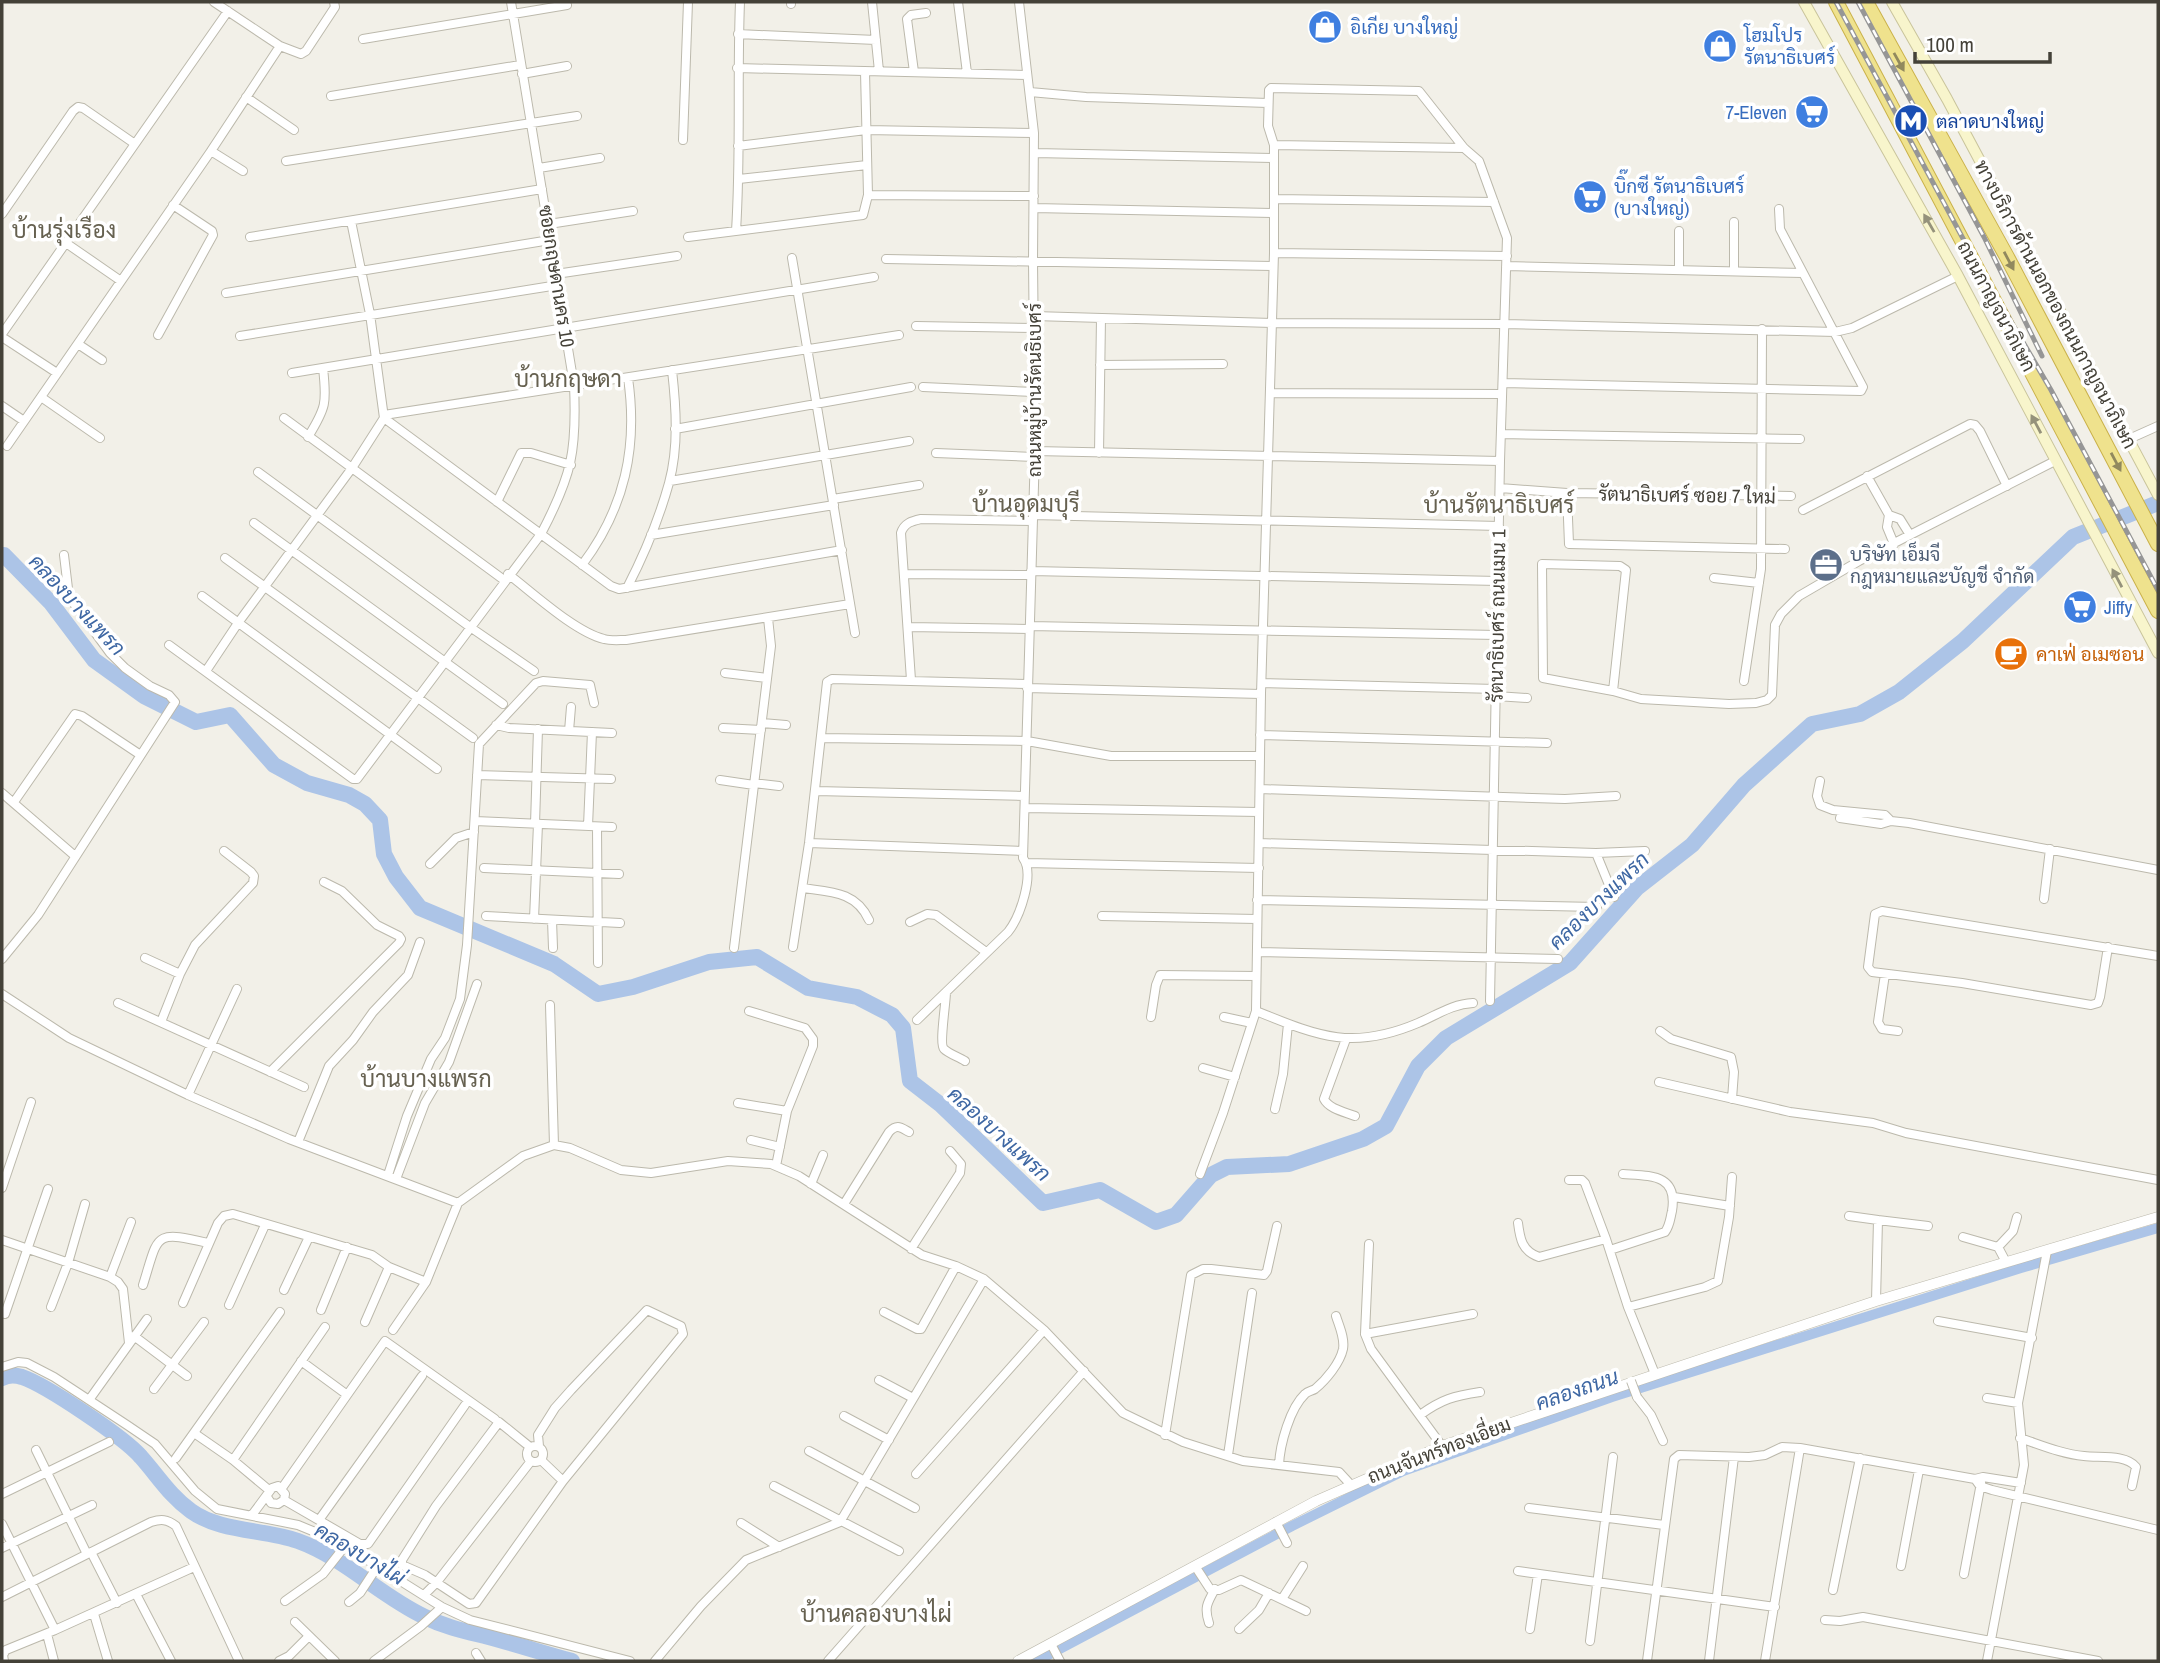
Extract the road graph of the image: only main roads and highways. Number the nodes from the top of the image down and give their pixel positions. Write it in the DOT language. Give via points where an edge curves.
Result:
graph roads {
  1 [pos="1804,2"];
  2 [pos="1836,2"];
  3 [pos="1868,2"];
  4 [pos="1892,2"];
  5 [pos="2152,477"];
  6 [pos="2158,495"];
  7 [pos="2157,542"];
  8 [pos="2158,611"];
  9 [pos="2158,653"];
  9 -- 1 [label="main road, one-way" via="1958,275"];
  2 -- 8 [label="highway, ถนนกาญจนาภิเษก"];
  3 -- 7 [label="highway, ถนนกาญจนาภิเษก, one-way"];
  4 -- 5 [label="main road, ทางบริการด้านนอกของถนนกาญจนาภิเษก"];
  5 -- 6 [label="main road, ทางบริการด้านนอกของถนนกาญจนาภิเษก"];
}
